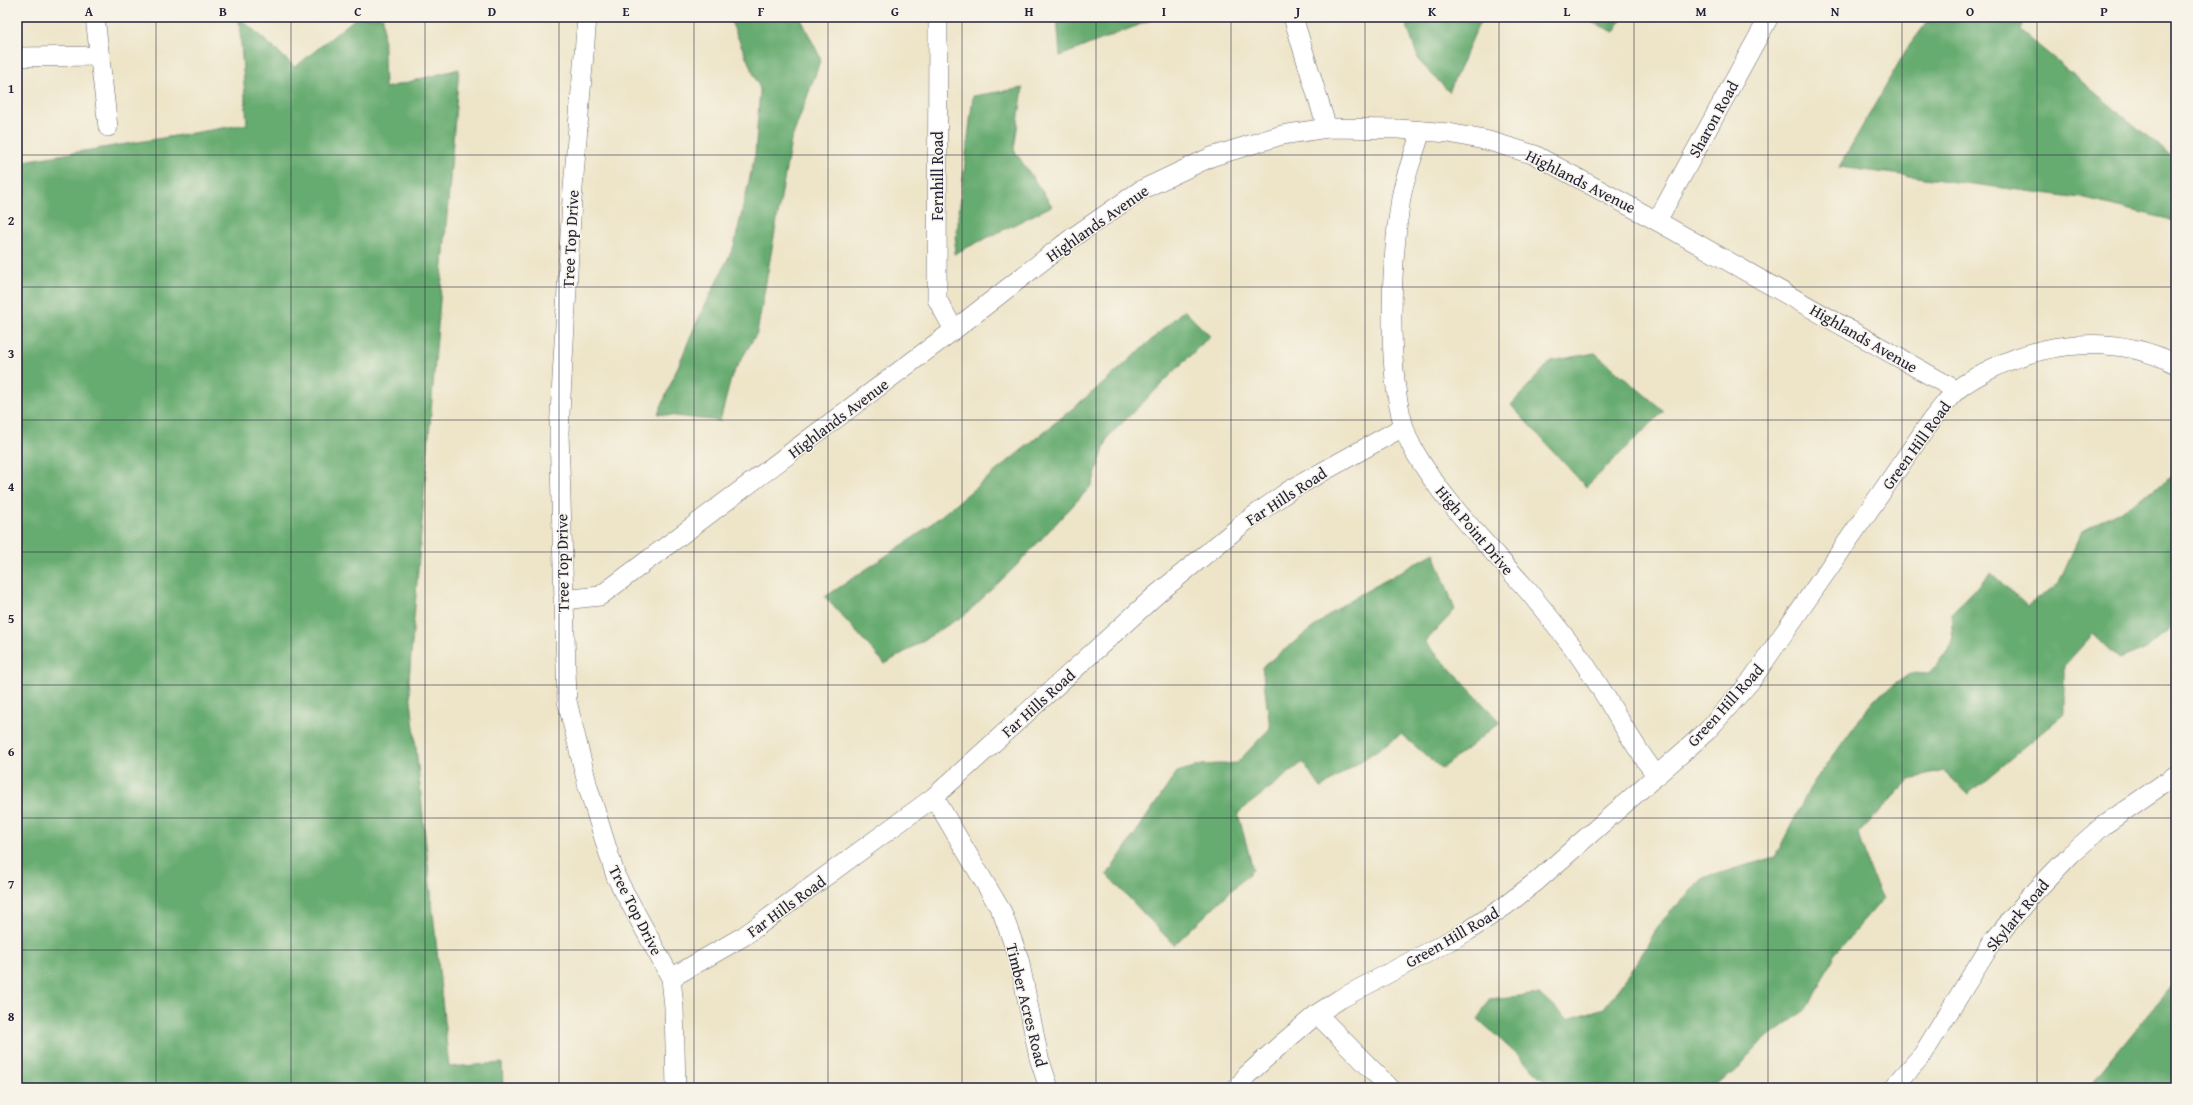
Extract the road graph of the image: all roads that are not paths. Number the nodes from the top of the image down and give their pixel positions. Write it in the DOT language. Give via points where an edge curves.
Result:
graph roads {
  1 [pos="95,17"];
  2 [pos="587,17"];
  3 [pos="938,17"];
  4 [pos="1293,17"];
  5 [pos="1769,17"];
  6 [pos="100,56"];
  7 [pos="17,57"];
  8 [pos="108,127"];
  9 [pos="1327,128"];
  10 [pos="1421,131"];
  11 [pos="1657,220"];
  12 [pos="954,330"];
  13 [pos="2176,364"];
  14 [pos="1956,390"];
  15 [pos="1404,427"];
  16 [pos="563,600"];
  17 [pos="2176,774"];
  18 [pos="1657,776"];
  19 [pos="934,797"];
  20 [pos="671,978"];
  21 [pos="1317,1014"];
  22 [pos="676,1088"];
  23 [pos="1049,1088"];
  24 [pos="1237,1088"];
  25 [pos="1390,1088"];
  26 [pos="1893,1088"];
  1 -- 6 [label="street"];
  2 -- 16 [label="street, Tree Top Drive" via="572,200 559,432"];
  3 -- 12 [label="street, Fernhill Road" via="937,299"];
  4 -- 9 [label="street"];
  5 -- 11 [label="street, Sharon Road"];
  6 -- 7 [label="street"];
  6 -- 8 [label="street"];
  9 -- 10 [label="street, Highlands Avenue"];
  9 -- 12 [label="street, Highlands Avenue" via="1282,135 1211,157 1141,190 1072,238"];
  10 -- 11 [label="street, Highlands Avenue" via="1489,141 1535,155"];
  10 -- 15 [label="street, High Point Drive" via="1402,196 1393,279 1393,361"];
  11 -- 14 [label="street, Highlands Avenue"];
  12 -- 16 [label="street, Highlands Avenue" via="600,596"];
  13 -- 14 [label="street, Green Hill Road" via="2143,350 2120,346 2097,344 2054,348 2011,360 1973,378"];
  14 -- 18 [label="street, Green Hill Road" via="1933,418 1750,682 1707,730"];
  15 -- 18 [label="street, High Point Drive" via="1414,449 1455,511 1529,592 1570,643 1607,698 1637,751"];
  15 -- 19 [label="street, Far Hills Road" via="1290,490 1245,522 1156,595"];
  16 -- 20 [label="street, Tree Top Drive" via="567,701 588,787 616,877"];
  17 -- 26 [label="street, Skylark Road" via="2104,825 2071,854 2030,897 1991,944 1923,1054"];
  18 -- 21 [label="street, Green Hill Road" via="1505,906 1468,931 1340,999"];
  19 -- 20 [label="street, Far Hills Road" via="744,936"];
  19 -- 23 [label="street, Timber Acres Road" via="1002,912 1020,959 1039,1058"];
  20 -- 22 [label="street, Tree Top Drive"];
  21 -- 24 [label="street, Green Hill Road" via="1247,1075"];
  21 -- 25 [label="street"];
}
